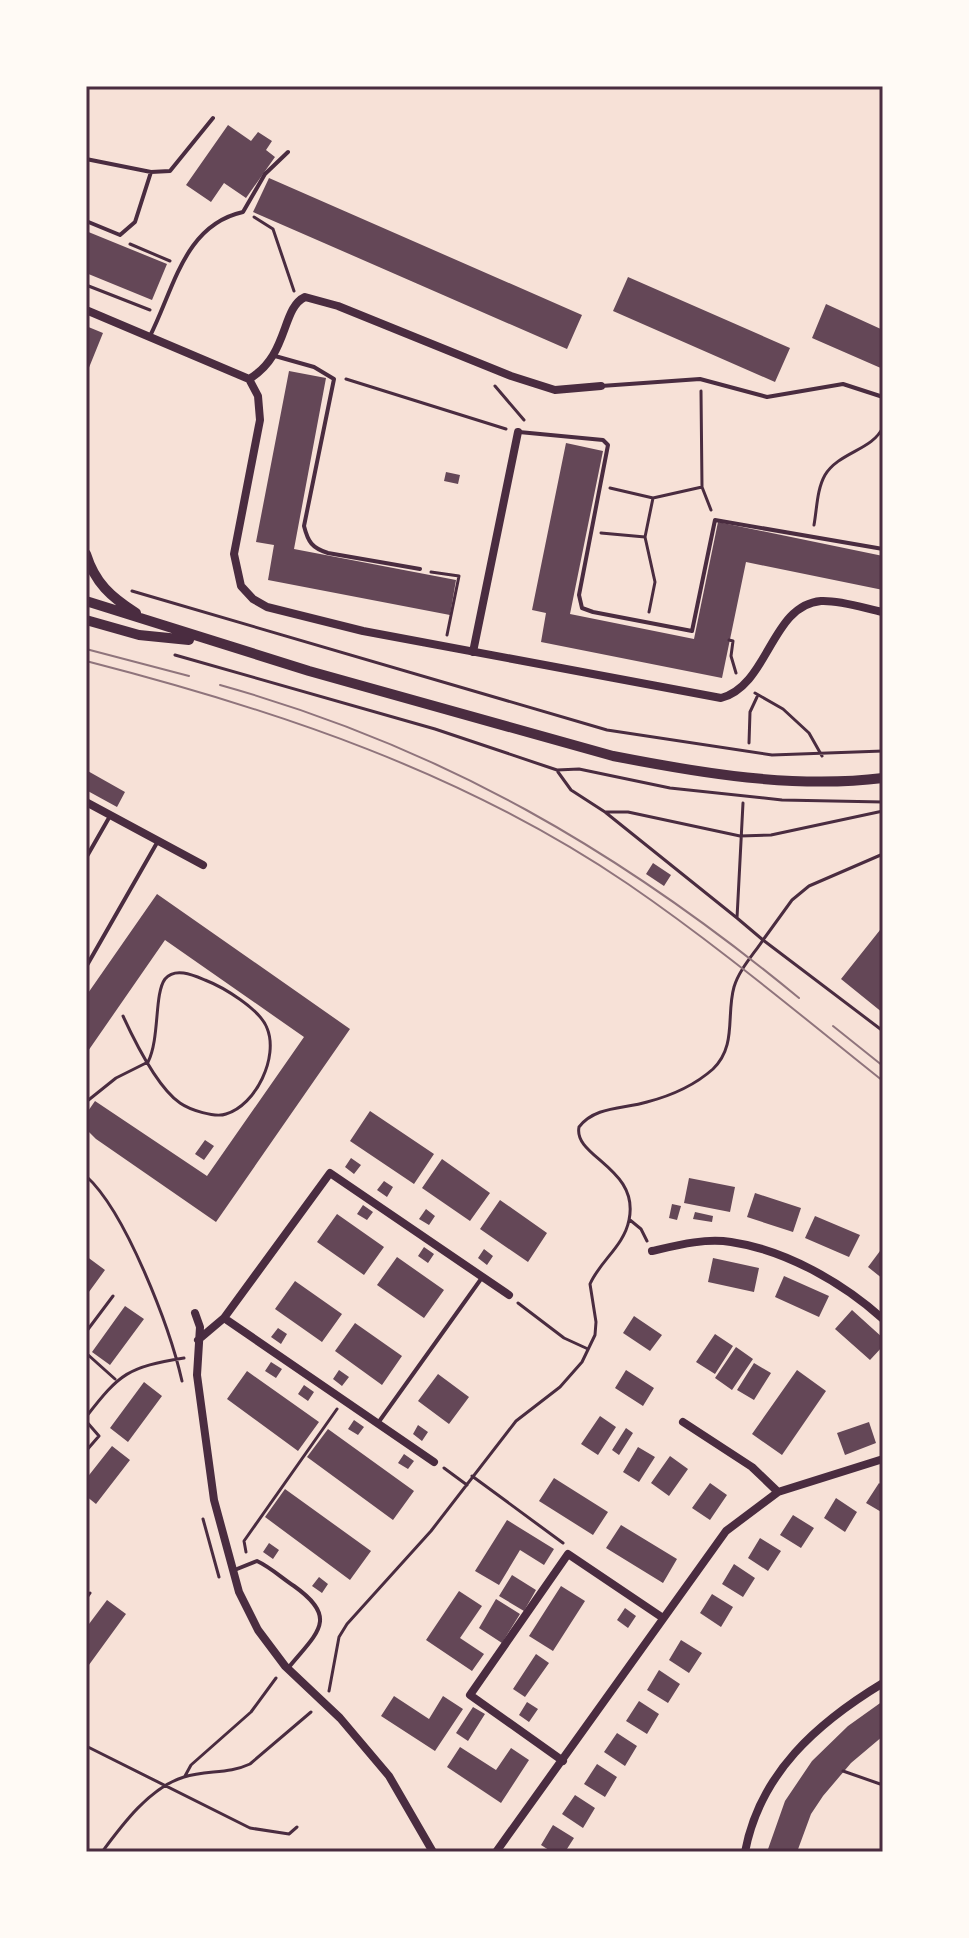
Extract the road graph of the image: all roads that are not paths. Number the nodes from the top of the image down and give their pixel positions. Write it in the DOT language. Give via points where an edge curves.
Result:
graph roads {
  1 [pos="213,118"];
  2 [pos="288,152"];
  3 [pos="86,159"];
  4 [pos="151,172"];
  5 [pos="86,221"];
  6 [pos="86,310"];
  7 [pos="150,336"];
  8 [pos="275,356"];
  9 [pos="249,379"];
  10 [pos="601,386"];
  11 [pos="883,397"];
  12 [pos="518,432"];
  13 [pos="883,549"];
  14 [pos="86,554"];
  15 [pos="420,569"];
  16 [pos="86,601"];
  17 [pos="883,612"];
  18 [pos="86,620"];
  19 [pos="147,621"];
  20 [pos="207,641"];
  21 [pos="473,652"];
  22 [pos="883,778"];
  23 [pos="86,802"];
  24 [pos="110,816"];
  25 [pos="158,841"];
  26 [pos="86,858"];
  27 [pos="203,865"];
  28 [pos="86,967"];
  29 [pos="652,1251"];
  30 [pos="483,1277"];
  31 [pos="509,1295"];
  32 [pos="195,1313"];
  33 [pos="224,1318"];
  34 [pos="883,1319"];
  35 [pos="198,1340"];
  36 [pos="683,1422"];
  37 [pos="378,1423"];
  38 [pos="883,1459"];
  39 [pos="434,1462"];
  40 [pos="778,1492"];
  41 [pos="231,1571"];
  42 [pos="663,1618"];
  43 [pos="287,1668"];
  44 [pos="883,1683"];
  45 [pos="563,1761"];
  46 [pos="433,1852"];
  47 [pos="496,1852"];
  48 [pos="745,1852"];
  1 -- 4 [label="lane" via="170,171"];
  2 -- 7 [label="lane" via="265,174 243,212 228,215 198,237"];
  3 -- 4 [label="lane"];
  4 -- 5 [label="lane" via="135,222 120,235"];
  6 -- 7 [label="street"];
  7 -- 9 [label="street"];
  8 -- 9 [label="street"];
  8 -- 10 [label="street" via="298,300 315,298 555,390"];
  8 -- 15 [label="lane" via="334,379 304,526 308,540 328,553"];
  9 -- 21 [label="street" via="258,396 260,420 235,535 241,586 267,607"];
  10 -- 11 [label="lane" via="700,379 767,397 843,384"];
  12 -- 13 [label="lane" via="603,440 608,445 579,595 582,608 692,631 715,520"];
  12 -- 21 [label="street"];
  14 -- 19 [label="street" via="111,597"];
  16 -- 19 [label="street"];
  17 -- 21 [label="street" via="824,601 807,604 794,613 746,683 721,698"];
  18 -- 20 [label="street" via="139,635"];
  19 -- 20 [label="street"];
  20 -- 22 [label="street" via="662,766 784,780"];
  23 -- 24 [label="street"];
  24 -- 25 [label="street"];
  24 -- 26 [label="lane"];
  25 -- 27 [label="street"];
  25 -- 28 [label="lane"];
  29 -- 34 [label="street" via="690,1242 731,1242 809,1269 847,1289"];
  30 -- 31 [label="street"];
  30 -- 33 [label="street" via="330,1173"];
  30 -- 37 [label="lane"];
  32 -- 35 [label="street"];
  33 -- 35 [label="street"];
  33 -- 37 [label="street"];
  35 -- 41 [label="street" via="214,1500"];
  36 -- 40 [label="street" via="752,1467"];
  37 -- 39 [label="street"];
  38 -- 40 [label="street"];
  40 -- 42 [label="street" via="726,1531"];
  41 -- 43 [label="street" via="258,1630"];
  41 -- 43 [label="lane" via="249,1562 263,1564 320,1609 317,1632"];
  42 -- 45 [label="street"];
  42 -- 45 [label="street" via="568,1554 470,1695"];
  43 -- 46 [label="street" via="389,1776"];
  44 -- 48 [label="street" via="825,1722 788,1758 760,1800"];
  45 -- 47 [label="street"];
}
